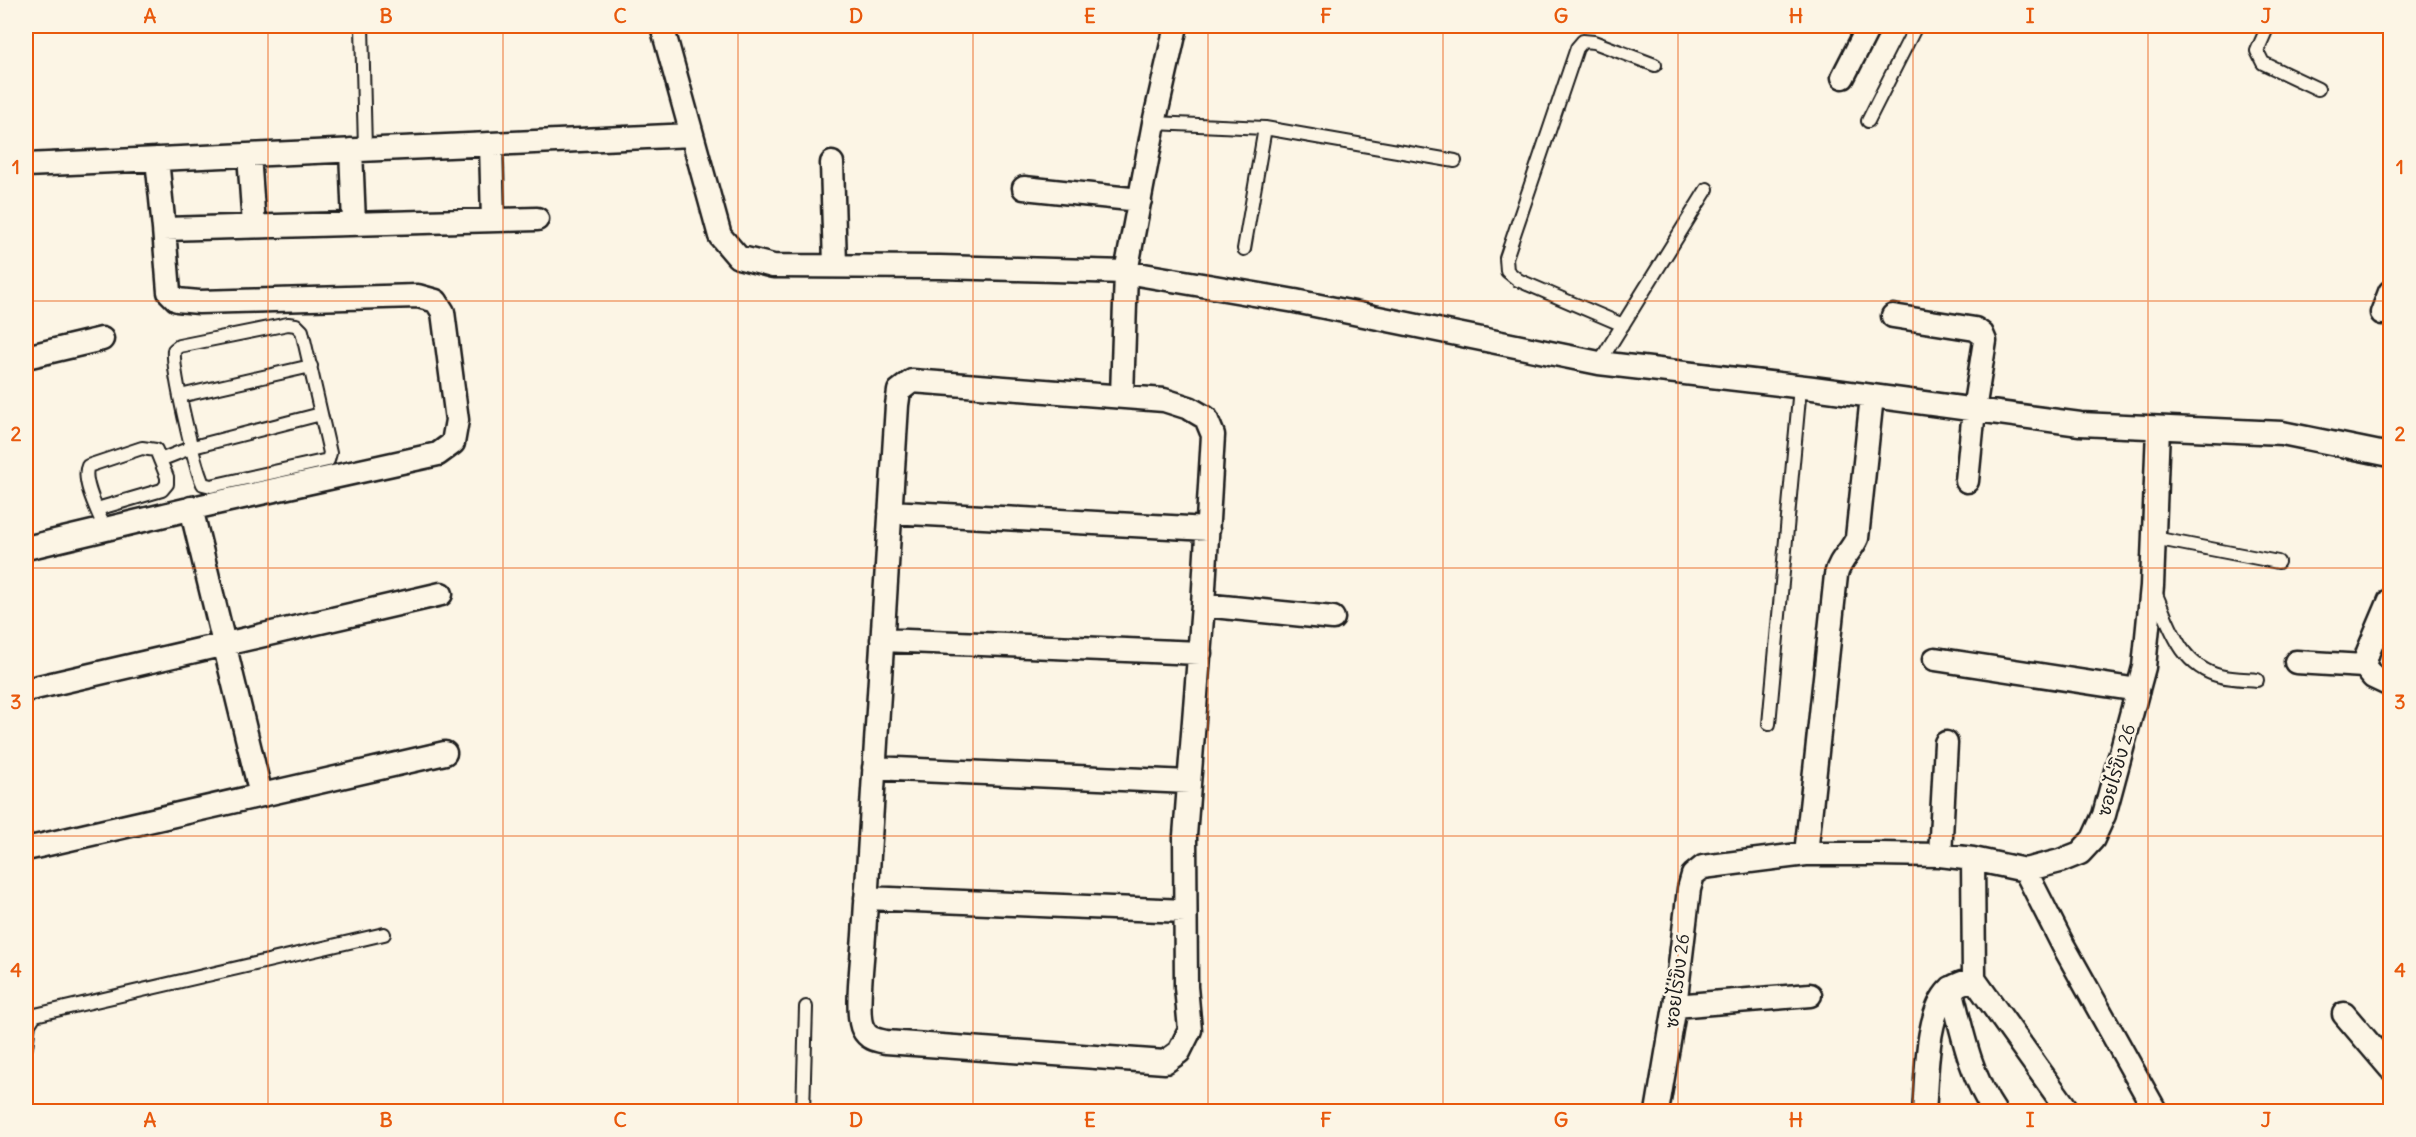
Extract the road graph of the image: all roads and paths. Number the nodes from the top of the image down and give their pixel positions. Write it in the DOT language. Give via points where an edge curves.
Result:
graph roads {
  1 [pos="362,26"];
  2 [pos="662,26"];
  3 [pos="1176,26"];
  4 [pos="1869,26"];
  5 [pos="1916,26"];
  6 [pos="2268,26"];
  7 [pos="1655,64"];
  8 [pos="1843,77"];
  9 [pos="2318,89"];
  10 [pos="1868,121"];
  11 [pos="1154,123"];
  12 [pos="1265,128"];
  13 [pos="692,135"];
  14 [pos="491,144"];
  15 [pos="358,150"];
  16 [pos="249,155"];
  17 [pos="157,159"];
  18 [pos="1455,161"];
  19 [pos="832,163"];
  20 [pos="26,165"];
  21 [pos="1024,189"];
  22 [pos="1707,189"];
  23 [pos="1140,200"];
  24 [pos="537,219"];
  25 [pos="493,220"];
  26 [pos="354,223"];
  27 [pos="254,225"];
  28 [pos="164,229"];
  29 [pos="1244,249"];
  30 [pos="835,265"];
  31 [pos="1126,272"];
  32 [pos="2391,292"];
  33 [pos="2382,314"];
  34 [pos="1893,316"];
  35 [pos="1623,325"];
  36 [pos="102,339"];
  37 [pos="26,357"];
  38 [pos="1599,363"];
  39 [pos="311,366"];
  40 [pos="1800,387"];
  41 [pos="180,396"];
  42 [pos="1122,396"];
  43 [pos="1872,396"];
  44 [pos="1974,410"];
  45 [pos="321,414"];
  46 [pos="2158,428"];
  47 [pos="193,447"];
  48 [pos="2391,455"];
  49 [pos="160,460"];
  50 [pos="1967,482"];
  51 [pos="191,508"];
  52 [pos="890,512"];
  53 [pos="101,519"];
  54 [pos="1208,529"];
  55 [pos="2154,538"];
  56 [pos="26,548"];
  57 [pos="2278,562"];
  58 [pos="2152,586"];
  59 [pos="441,594"];
  60 [pos="2391,600"];
  61 [pos="1203,605"];
  62 [pos="1333,618"];
  63 [pos="882,640"];
  64 [pos="223,644"];
  65 [pos="1200,653"];
  66 [pos="1935,659"];
  67 [pos="2296,662"];
  68 [pos="2364,666"];
  69 [pos="2257,680"];
  70 [pos="2391,685"];
  71 [pos="26,690"];
  72 [pos="2139,690"];
  73 [pos="1769,724"];
  74 [pos="1946,742"];
  75 [pos="445,753"];
  76 [pos="874,768"];
  77 [pos="1189,782"];
  78 [pos="261,795"];
  79 [pos="26,849"];
  80 [pos="1806,854"];
  81 [pos="1940,855"];
  82 [pos="1973,859"];
  83 [pos="2025,870"];
  84 [pos="866,898"];
  85 [pos="1185,911"];
  86 [pos="384,934"];
  87 [pos="1974,979"];
  88 [pos="1951,988"];
  89 [pos="1810,995"];
  90 [pos="1675,1006"];
  91 [pos="806,1007"];
  92 [pos="2344,1014"];
  93 [pos="26,1047"];
  94 [pos="2391,1068"];
  95 [pos="803,1112"];
  96 [pos="1657,1112"];
  97 [pos="1924,1112"];
  98 [pos="1995,1112"];
  99 [pos="2069,1112"];
  100 [pos="2156,1112"];
  1 -- 15 [label="lane"];
  2 -- 13 [label="street"];
  3 -- 11 [label="street"];
  4 -- 8 [label="street"];
  5 -- 10 [label="lane"];
  6 -- 9 [label="lane" via="2257,51 2263,63"];
  7 -- 35 [label="lane" via="1594,42 1583,41 1577,48 1506,258 1507,271 1518,280"];
  11 -- 12 [label="lane"];
  11 -- 23 [label="street"];
  12 -- 18 [label="lane"];
  12 -- 29 [label="lane"];
  13 -- 14 [label="street"];
  13 -- 30 [label="street" via="720,236 738,257 772,266"];
  14 -- 15 [label="street"];
  14 -- 25 [label="street"];
  15 -- 16 [label="street"];
  15 -- 26 [label="street"];
  16 -- 17 [label="street"];
  16 -- 27 [label="street"];
  17 -- 20 [label="street"];
  17 -- 28 [label="street"];
  19 -- 30 [label="street"];
  21 -- 23 [label="street"];
  22 -- 35 [label="lane"];
  23 -- 31 [label="street"];
  24 -- 25 [label="street"];
  25 -- 26 [label="street"];
  26 -- 27 [label="street"];
  27 -- 28 [label="street"];
  28 -- 51 [label="street" via="169,292 177,300 418,296 436,301 443,312 457,420 453,443 438,454"];
  30 -- 31 [label="street"];
  31 -- 38 [label="street"];
  31 -- 42 [label="street"];
  32 -- 33 [label="street"];
  34 -- 44 [label="street" via="1975,329 1982,334 1985,341"];
  35 -- 38 [label="lane"];
  36 -- 37 [label="street"];
  38 -- 40 [label="street"];
  39 -- 41 [label="lane"];
  39 -- 41 [label="lane" via="302,331 296,325 179,346 173,358"];
  39 -- 45 [label="lane"];
  40 -- 43 [label="street"];
  40 -- 73 [label="lane"];
  41 -- 47 [label="lane"];
  42 -- 52 [label="street" via="912,381 899,391"];
  42 -- 54 [label="street" via="1164,400 1206,418 1213,435"];
  43 -- 44 [label="street"];
  43 -- 80 [label="street" via="1857,538 1838,566 1836,576"];
  44 -- 46 [label="street" via="2080,424"];
  44 -- 50 [label="street"];
  45 -- 47 [label="lane"];
  45 -- 47 [label="lane" via="330,453 322,463 211,486 203,484"];
  46 -- 48 [label="street" via="2282,433"];
  46 -- 55 [label="street, ซอยไร่ขิง 26"];
  47 -- 49 [label="lane"];
  49 -- 53 [label="lane" via="167,477 162,490"];
  49 -- 53 [label="lane" via="156,450 142,448 88,466 86,478"];
  51 -- 53 [label="street"];
  51 -- 64 [label="street"];
  52 -- 54 [label="street"];
  52 -- 63 [label="street"];
  53 -- 56 [label="street"];
  54 -- 61 [label="street"];
  55 -- 57 [label="lane"];
  55 -- 58 [label="street, ซอยไร่ขิง 26"];
  58 -- 69 [label="lane" via="2185,655 2201,669 2221,676"];
  58 -- 72 [label="street, ซอยไร่ขิง 26"];
  59 -- 64 [label="street"];
  60 -- 68 [label="street"];
  61 -- 62 [label="street"];
  61 -- 65 [label="street"];
  63 -- 65 [label="street"];
  63 -- 76 [label="street"];
  64 -- 71 [label="street"];
  64 -- 78 [label="street"];
  65 -- 77 [label="street"];
  66 -- 72 [label="street"];
  67 -- 68 [label="street"];
  68 -- 70 [label="street" via="2373,677"];
  72 -- 83 [label="street, ซอยไร่ขิง 26" via="2094,839 2080,853"];
  74 -- 81 [label="street"];
  75 -- 78 [label="street"];
  76 -- 77 [label="street"];
  76 -- 84 [label="street"];
  77 -- 85 [label="street"];
  78 -- 79 [label="street"];
  80 -- 81 [label="street, ซอยไร่ขิง 26"];
  80 -- 90 [label="street, ซอยไร่ขิง 26" via="1703,867 1693,876"];
  81 -- 82 [label="street, ซอยไร่ขิง 26"];
  82 -- 83 [label="street, ซอยไร่ขิง 26"];
  82 -- 87 [label="street"];
  83 -- 100 [label="street"];
  84 -- 85 [label="street"];
  84 -- 85 [label="street" via="860,1005 862,1028 870,1038 1165,1062 1179,1052 1190,1030"];
  86 -- 93 [label="lane" via="36,1015 29,1024"];
  87 -- 88 [label="street"];
  87 -- 99 [label="street"];
  88 -- 97 [label="street" via="1942,999 1931,1035"];
  88 -- 98 [label="street" via="1964,1039"];
  89 -- 90 [label="street"];
  90 -- 96 [label="street, ซอยไร่ขิง 26"];
  91 -- 95 [label="lane"];
  92 -- 94 [label="street"];
}
